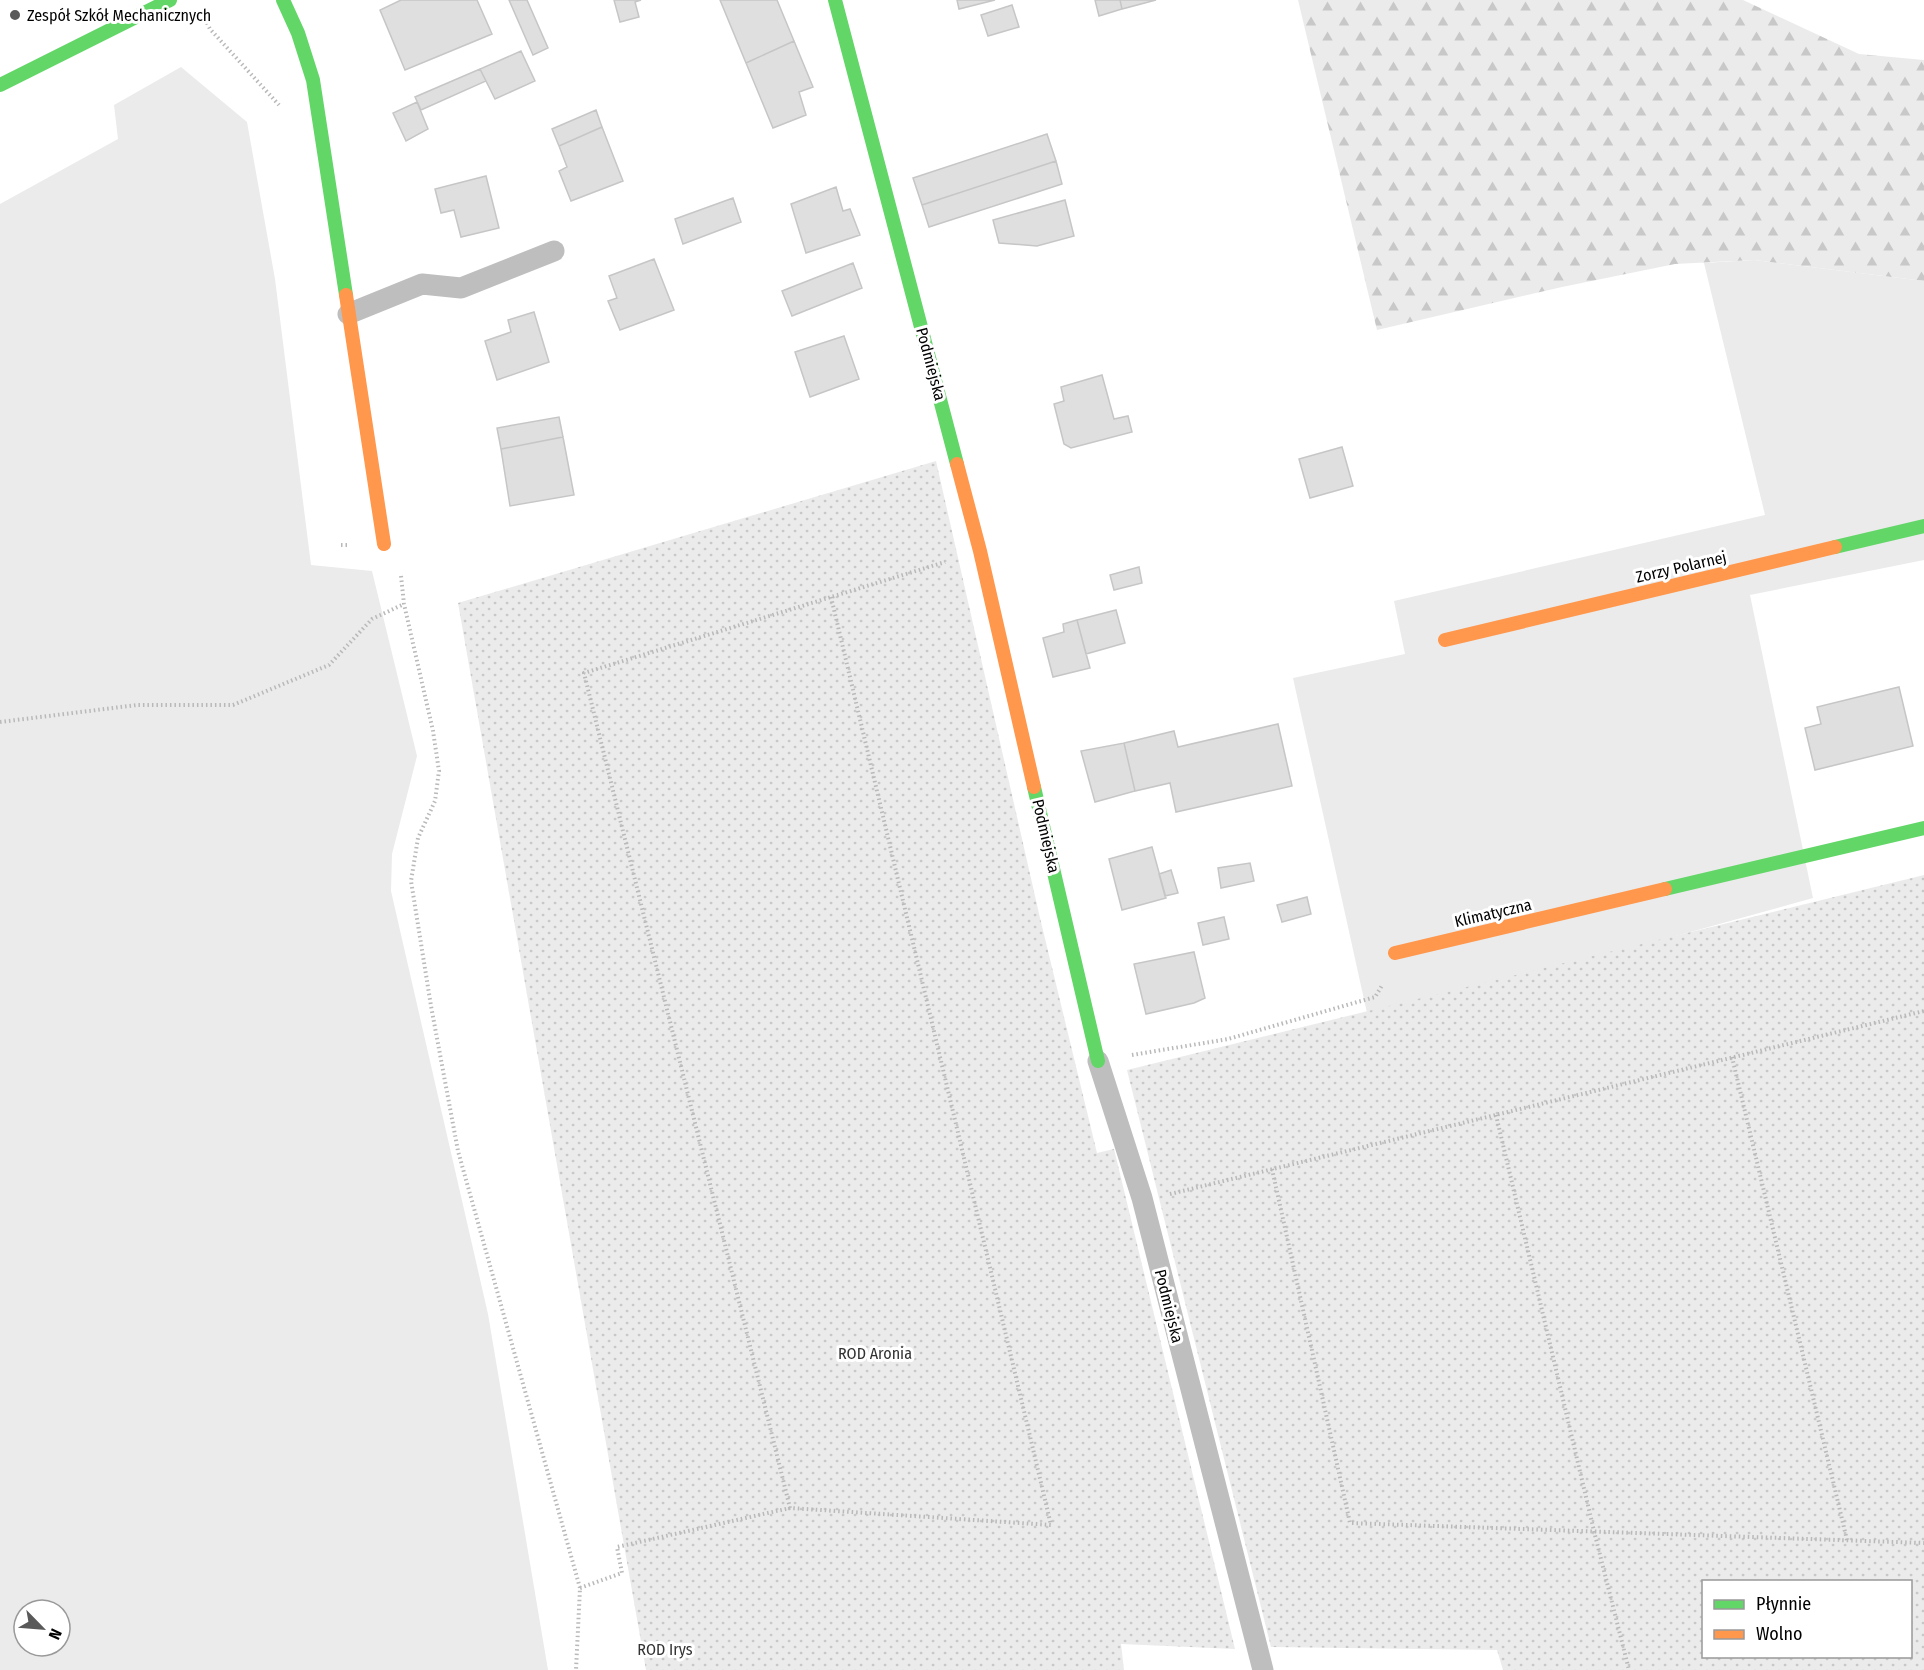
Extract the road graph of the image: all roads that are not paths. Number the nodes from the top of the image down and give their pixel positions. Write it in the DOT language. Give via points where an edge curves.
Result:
graph roads {
  1 [pos="170,0"];
  2 [pos="283,0"];
  3 [pos="835,0"];
  4 [pos="0,85"];
  5 [pos="554,251"];
  6 [pos="348,314"];
  7 [pos="1924,526"];
  8 [pos="384,544"];
  9 [pos="1445,640"];
  10 [pos="1924,828"];
  11 [pos="1395,953"];
  12 [pos="1098,1061"];
  13 [pos="1263,1670"];
  1 -- 4 [label="street"];
  2 -- 6 [label="street" via="313,80"];
  3 -- 12 [label="street, Podmiejska" via="980,551"];
  5 -- 6 [label="lane" via="461,288 422,284"];
  6 -- 8 [label="street"];
  7 -- 9 [label="street, Zorzy Polarnej"];
  10 -- 11 [label="street, Klimatyczna"];
  12 -- 13 [label="lane, Podmiejska" via="1142,1198"];
}
